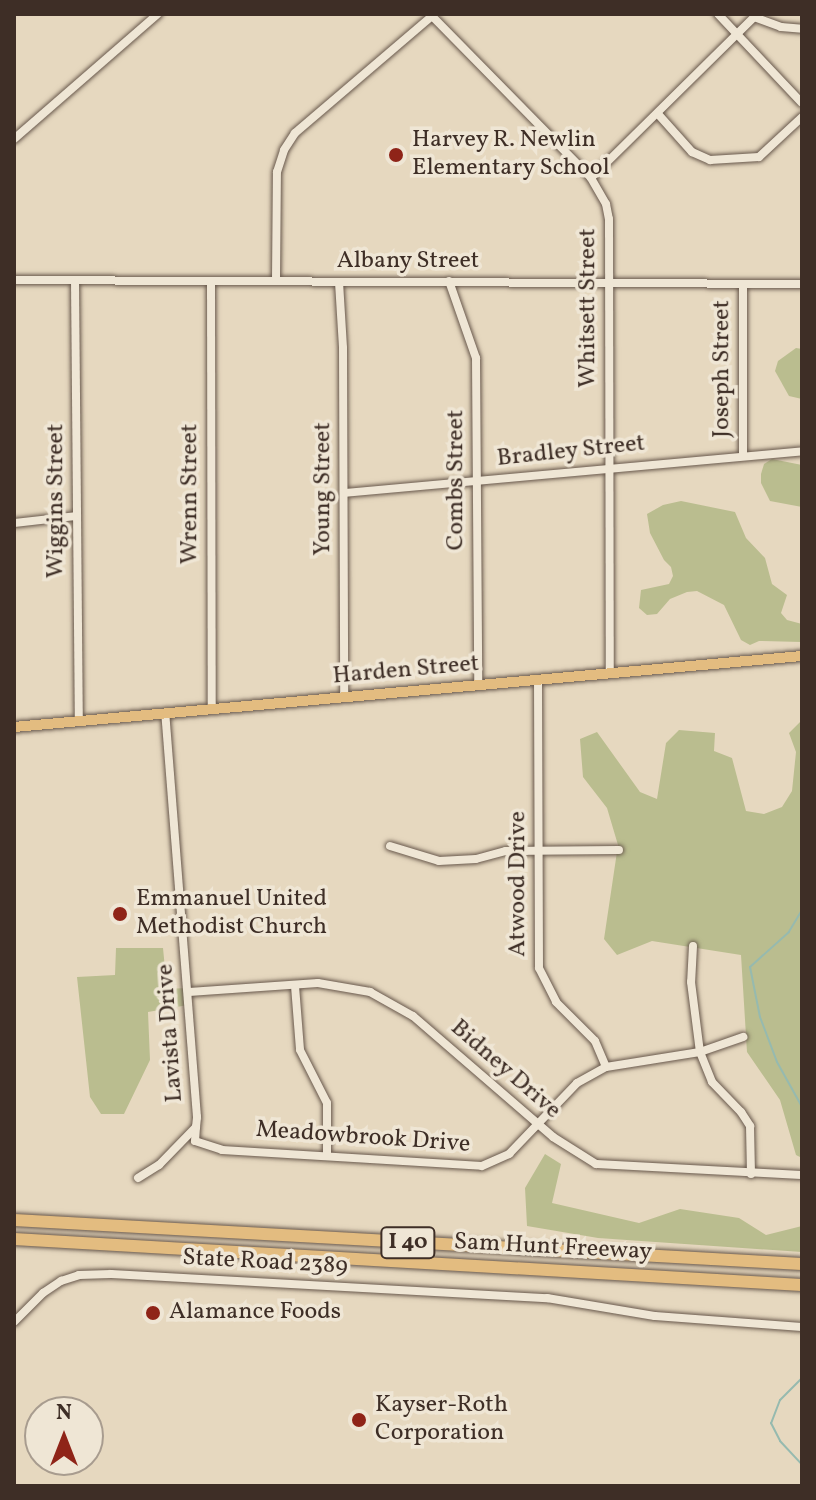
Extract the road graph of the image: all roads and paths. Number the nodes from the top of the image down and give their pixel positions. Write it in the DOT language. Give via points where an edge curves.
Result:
graph roads {
  1 [pos="158,14"];
  2 [pos="718,14"];
  3 [pos="431,15"];
  4 [pos="754,16"];
  5 [pos="802,29"];
  6 [pos="737,34"];
  7 [pos="802,103"];
  8 [pos="658,114"];
  9 [pos="802,117"];
  10 [pos="14,139"];
  11 [pos="591,178"];
  12 [pos="14,280"];
  13 [pos="276,280"];
  14 [pos="75,281"];
  15 [pos="211,281"];
  16 [pos="449,281"];
  17 [pos="339,282"];
  18 [pos="609,282"];
  19 [pos="743,284"];
  20 [pos="802,284"];
  21 [pos="802,451"];
  22 [pos="743,455"];
  23 [pos="609,468"];
  24 [pos="477,481"];
  25 [pos="344,493"];
  26 [pos="76,516"];
  27 [pos="14,523"];
  28 [pos="802,656"];
  29 [pos="610,672"];
  30 [pos="538,679"];
  31 [pos="478,684"];
  32 [pos="344,696"];
  33 [pos="212,708"];
  34 [pos="165,714"];
  35 [pos="79,720"];
  36 [pos="14,727"];
  37 [pos="390,846"];
  38 [pos="538,850"];
  39 [pos="619,850"];
  40 [pos="693,946"];
  41 [pos="295,986"];
  42 [pos="189,992"];
  43 [pos="743,1037"];
  44 [pos="700,1052"];
  45 [pos="606,1067"];
  46 [pos="538,1122"];
  47 [pos="196,1127"];
  48 [pos="327,1154"];
  49 [pos="751,1174"];
  50 [pos="802,1175"];
  51 [pos="138,1178"];
  52 [pos="14,1220"];
  53 [pos="15,1239"];
  54 [pos="802,1264"];
  55 [pos="802,1285"];
  56 [pos="14,1322"];
  57 [pos="802,1327"];
  1 -- 10 [label="street"];
  2 -- 6 [label="street"];
  3 -- 11 [label="street, Whitsett Street"];
  3 -- 13 [label="street" via="295,133 284,150 277,172"];
  4 -- 5 [label="street"];
  4 -- 6 [label="street"];
  6 -- 7 [label="street"];
  6 -- 8 [label="street"];
  8 -- 9 [label="street" via="692,152 710,160 759,157"];
  8 -- 11 [label="street"];
  11 -- 18 [label="street, Whitsett Street" via="607,209"];
  12 -- 14 [label="street, Albany Street"];
  13 -- 15 [label="street, Albany Street"];
  13 -- 17 [label="street, Albany Street"];
  14 -- 15 [label="street, Albany Street"];
  14 -- 26 [label="street, Wiggins Street"];
  15 -- 33 [label="street, Wrenn Street"];
  16 -- 17 [label="street, Albany Street"];
  16 -- 18 [label="street, Albany Street"];
  16 -- 24 [label="street, Combs Street" via="476,358"];
  17 -- 25 [label="street, Young Street"];
  18 -- 19 [label="street, Albany Street"];
  18 -- 23 [label="street, Whitsett Street"];
  19 -- 20 [label="street, Albany Street"];
  19 -- 22 [label="street, Joseph Street"];
  21 -- 22 [label="street, Bradley Street"];
  22 -- 23 [label="street, Bradley Street"];
  23 -- 24 [label="street, Bradley Street"];
  23 -- 29 [label="street, Whitsett Street"];
  24 -- 25 [label="street, Bradley Street"];
  24 -- 31 [label="street, Combs Street"];
  25 -- 32 [label="street, Young Street"];
  26 -- 27 [label="street"];
  26 -- 35 [label="street, Wiggins Street"];
  28 -- 29 [label="main road, Harden Street"];
  29 -- 30 [label="main road, Harden Street"];
  30 -- 31 [label="main road, Harden Street"];
  30 -- 38 [label="street, Atwood Drive"];
  31 -- 32 [label="main road, Harden Street"];
  32 -- 33 [label="main road, Harden Street"];
  33 -- 34 [label="main road, Harden Street"];
  34 -- 35 [label="main road, Harden Street"];
  34 -- 42 [label="street, Lavista Drive"];
  35 -- 36 [label="main road, Harden Street"];
  37 -- 38 [label="street" via="439,861"];
  38 -- 39 [label="street"];
  38 -- 45 [label="street, Atwood Drive" via="537,957 542,978 556,1002 595,1041"];
  40 -- 44 [label="street" via="691,982"];
  41 -- 42 [label="street, Bidney Drive"];
  41 -- 46 [label="street, Bidney Drive" via="348,986 397,1004"];
  41 -- 48 [label="street" via="300,1050 327,1103"];
  42 -- 47 [label="street, Lavista Drive"];
  43 -- 44 [label="street, Meadowbrook Drive"];
  44 -- 45 [label="street, Meadowbrook Drive"];
  44 -- 49 [label="street" via="712,1082 750,1126"];
  45 -- 46 [label="street, Meadowbrook Drive" via="577,1083"];
  46 -- 48 [label="street, Meadowbrook Drive" via="509,1154 482,1166"];
  46 -- 49 [label="street, Bidney Drive" via="577,1154 607,1167"];
  47 -- 48 [label="street, Meadowbrook Drive" via="195,1141 212,1148"];
  47 -- 51 [label="street, Lavista Drive" via="159,1165"];
  49 -- 50 [label="street, Bidney Drive"];
  52 -- 54 [label="highway, Sam Hunt Freeway / I 40"];
  53 -- 55 [label="highway, Sam Hunt Freeway / I 40"];
  56 -- 57 [label="street, State Road 2389" via="61,1281 111,1274 547,1298 655,1316"];
}
